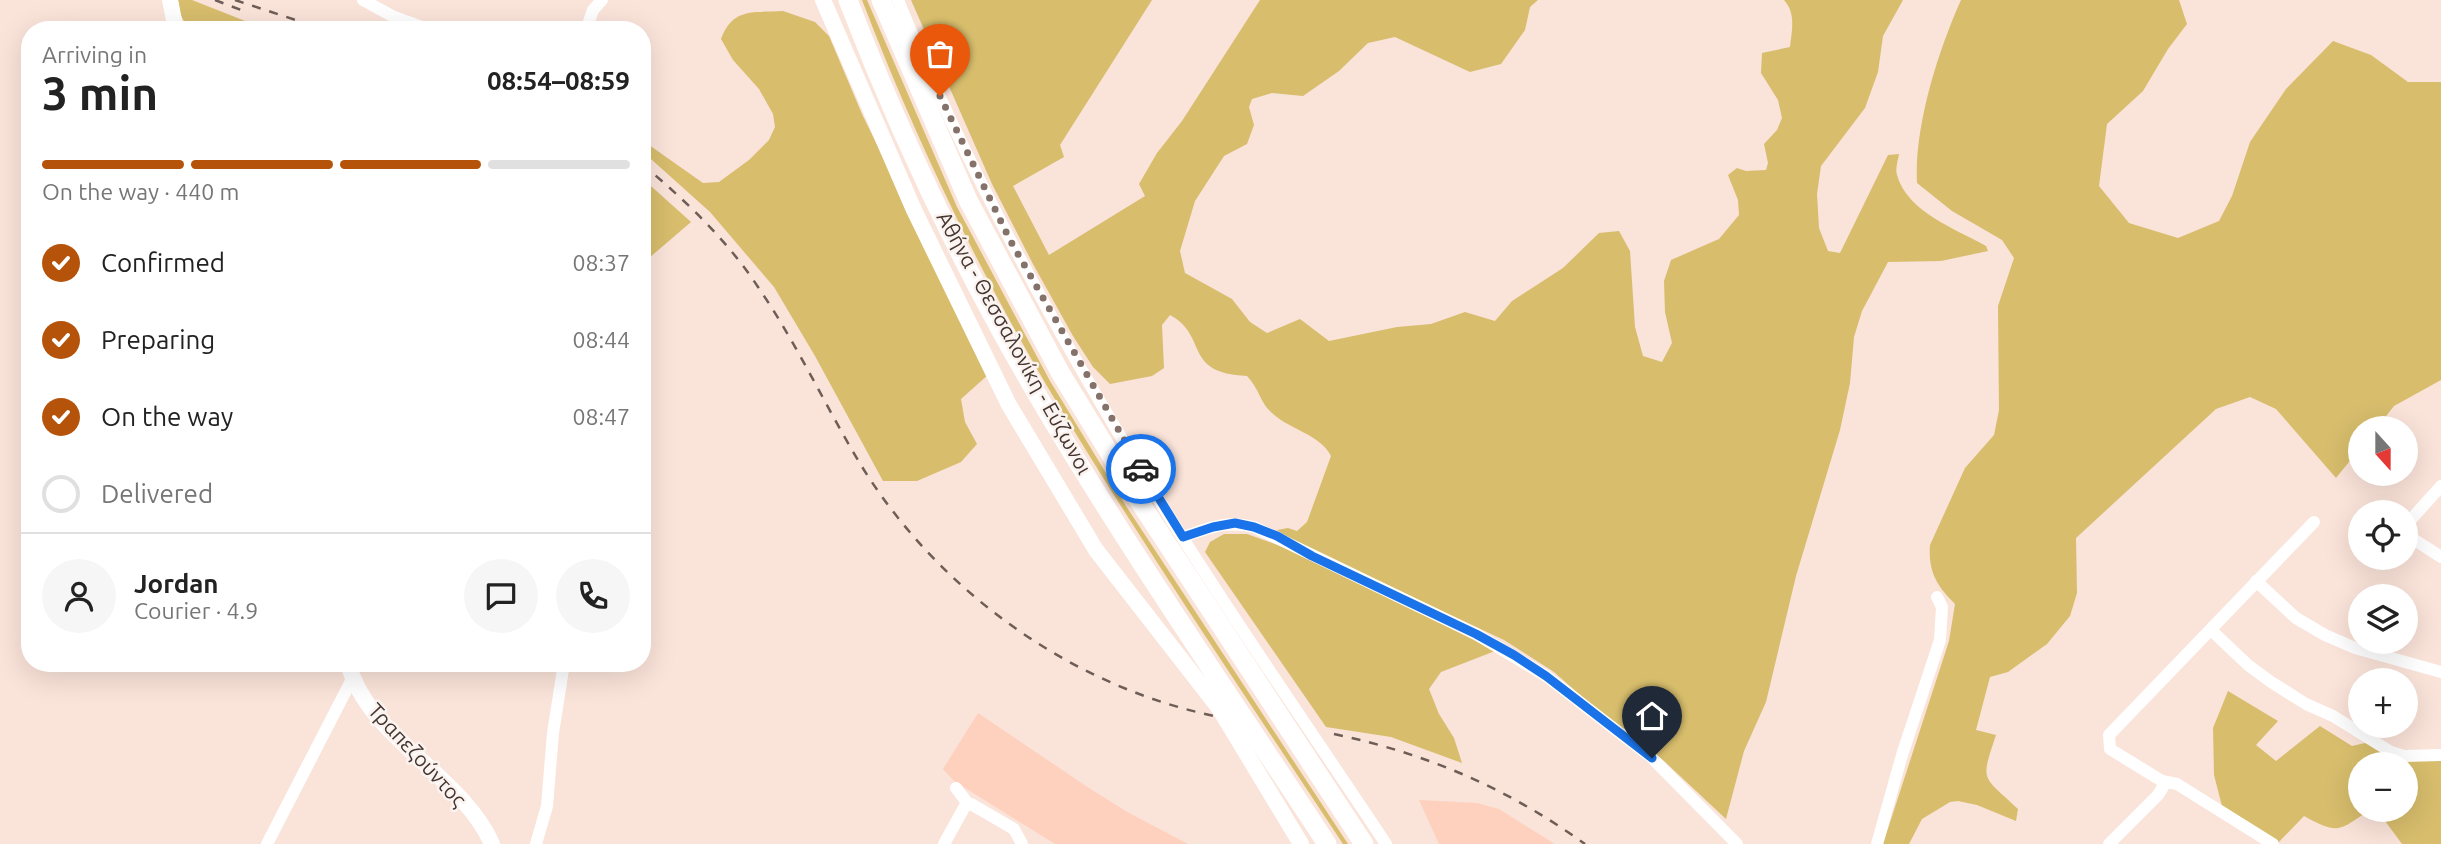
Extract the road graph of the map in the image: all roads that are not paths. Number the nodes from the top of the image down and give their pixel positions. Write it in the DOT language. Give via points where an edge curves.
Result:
graph roads {
  1 [pos="170,0"];
  2 [pos="363,0"];
  3 [pos="602,0"];
  4 [pos="823,0"];
  5 [pos="848,0"];
  6 [pos="881,0"];
  7 [pos="898,0"];
  8 [pos="174,21"];
  9 [pos="405,21"];
  10 [pos="589,21"];
  11 [pos="2441,486"];
  12 [pos="2418,512"];
  13 [pos="2314,522"];
  14 [pos="1183,537"];
  15 [pos="2418,542"];
  16 [pos="2441,558"];
  17 [pos="2256,581"];
  18 [pos="1937,597"];
  19 [pos="2211,630"];
  20 [pos="2441,671"];
  21 [pos="350,672"];
  22 [pos="350,672"];
  23 [pos="562,672"];
  24 [pos="2441,755"];
  25 [pos="2162,781"];
  26 [pos="956,788"];
  27 [pos="969,805"];
  28 [pos="267,844"];
  29 [pos="492,844"];
  30 [pos="536,844"];
  31 [pos="944,844"];
  32 [pos="1022,844"];
  33 [pos="1301,844"];
  34 [pos="1327,844"];
  35 [pos="1364,844"];
  36 [pos="1386,844"];
  37 [pos="1737,844"];
  38 [pos="1877,844"];
  39 [pos="2109,844"];
  40 [pos="2273,844"];
  1 -- 8 [label="main road"];
  2 -- 9 [label="street"];
  3 -- 10 [label="street"];
  4 -- 33 [label="main road" via="914,210 1009,405 1096,550 1219,708"];
  5 -- 34 [label="highway, Αθήνα - Θεσσαλονίκη - Εύζωνοι" via="941,214 1035,390"];
  6 -- 35 [label="highway, Αθήνα - Θεσσαλονίκη - Εύζωνοι" via="968,200 1061,374"];
  7 -- 14 [label="street" via="1010,240"];
  11 -- 12 [label="street"];
  13 -- 17 [label="street"];
  14 -- 36 [label="street"];
  14 -- 37 [label="street" via="1235,523 1254,527 1476,634 1546,676 1652,758"];
  15 -- 16 [label="street"];
  17 -- 19 [label="street"];
  17 -- 20 [label="street" via="2295,618 2325,635 2355,648"];
  18 -- 38 [label="street" via="1942,607 1940,640"];
  19 -- 24 [label="street" via="2271,682 2391,752"];
  19 -- 25 [label="street" via="2109,735 2110,749"];
  21 -- 28 [label="street"];
  22 -- 29 [label="main road, Τραπεζούντος" via="363,698 479,821"];
  23 -- 30 [label="street" via="547,806"];
  25 -- 39 [label="street" via="2158,795"];
  25 -- 40 [label="street" via="2177,784"];
  26 -- 27 [label="street"];
  27 -- 31 [label="street"];
  27 -- 32 [label="street" via="1014,829"];
}
